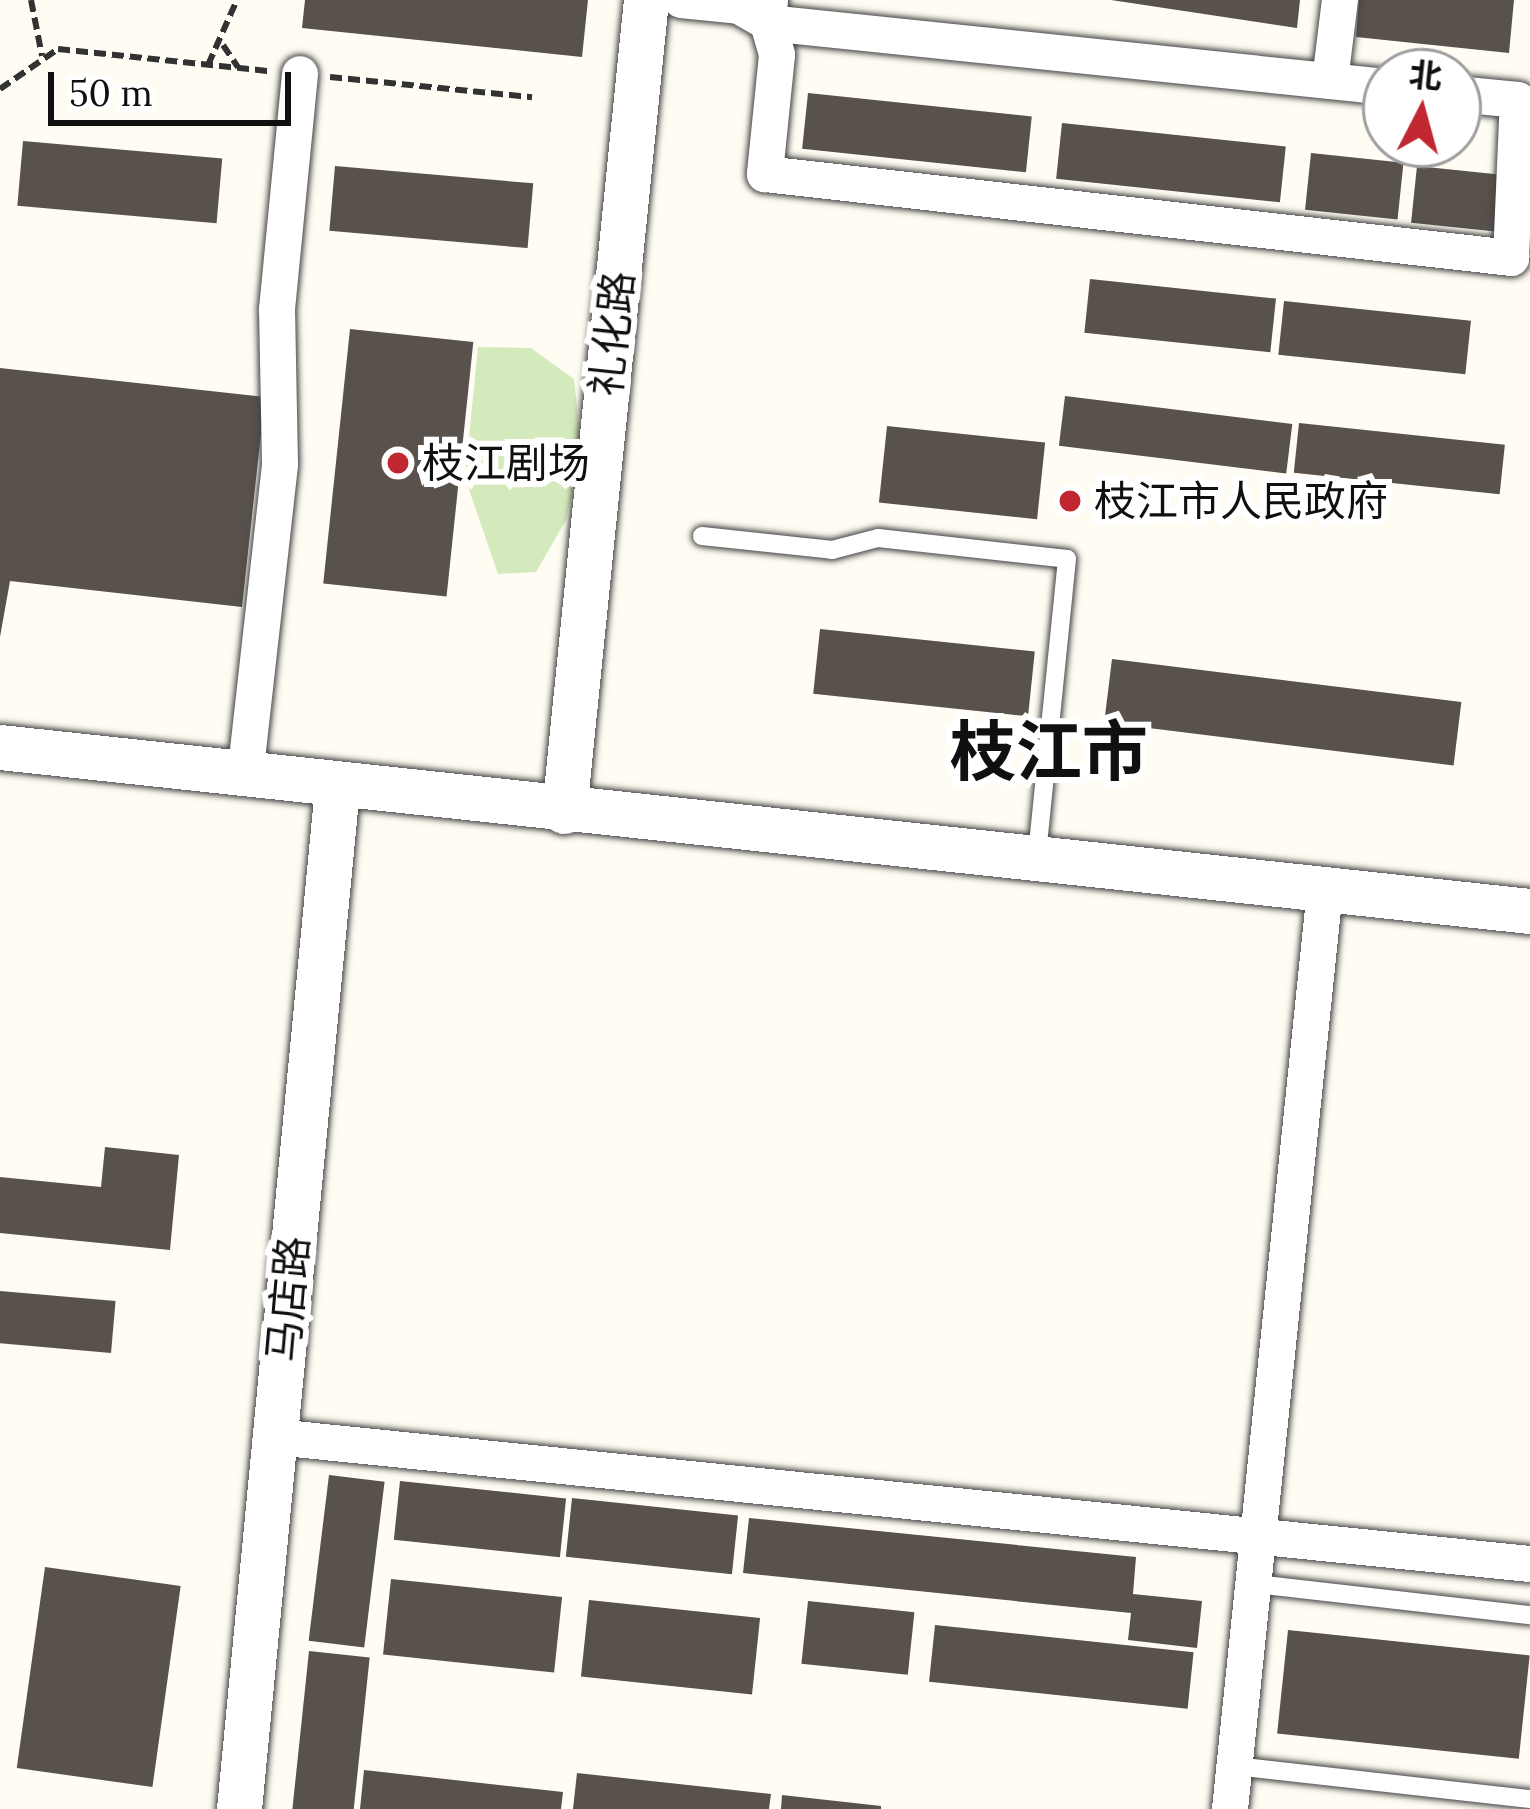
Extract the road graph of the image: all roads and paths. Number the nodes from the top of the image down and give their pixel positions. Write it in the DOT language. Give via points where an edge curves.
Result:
graph roads {
  1 [pos="31,0"];
  2 [pos="237,0"];
  3 [pos="646,0"];
  4 [pos="681,0"];
  5 [pos="1340,0"];
  6 [pos="769,11"];
  7 [pos="224,45"];
  8 [pos="42,56"];
  9 [pos="208,64"];
  10 [pos="239,68"];
  11 [pos="300,74"];
  12 [pos="1330,81"];
  13 [pos="1362,84"];
  14 [pos="0,89"];
  15 [pos="1482,96"];
  16 [pos="532,97"];
  17 [pos="1527,126"];
  18 [pos="702,536"];
  19 [pos="0,747"];
  20 [pos="244,777"];
  21 [pos="337,788"];
  22 [pos="564,811"];
  23 [pos="1037,860"];
  24 [pos="1325,890"];
  25 [pos="1530,911"];
  26 [pos="275,1437"];
  27 [pos="1262,1536"];
  28 [pos="1530,1564"];
  29 [pos="1256,1584"];
  30 [pos="1530,1616"];
  31 [pos="1235,1766"];
  32 [pos="1530,1798"];
  33 [pos="239,1809"];
  34 [pos="1230,1809"];
  1 -- 8 [label="path"];
  2 -- 7 [label="path"];
  3 -- 22 [label="street, 礼化路"];
  4 -- 6 [label="street"];
  5 -- 12 [label="street"];
  6 -- 12 [label="street"];
  6 -- 17 [label="street" via="777,56 765,174 1511,258"];
  7 -- 9 [label="path"];
  7 -- 10 [label="path"];
  8 -- 9 [label="path"];
  8 -- 14 [label="path"];
  9 -- 10 [label="path"];
  10 -- 11 [label="path"];
  11 -- 16 [label="path"];
  11 -- 20 [label="street" via="278,309 280,464"];
  12 -- 13 [label="street"];
  15 -- 17 [label="street" via="1518,100"];
  18 -- 23 [label="lane" via="832,550 878,538 1067,559"];
  19 -- 20 [label="street"];
  20 -- 21 [label="street"];
  21 -- 22 [label="street"];
  21 -- 26 [label="street, 马店路"];
  22 -- 23 [label="street"];
  23 -- 24 [label="street"];
  24 -- 25 [label="street"];
  24 -- 27 [label="street"];
  26 -- 27 [label="street"];
  26 -- 33 [label="street, 马店路"];
  27 -- 28 [label="street"];
  27 -- 29 [label="street"];
  29 -- 30 [label="lane"];
  29 -- 31 [label="street"];
  31 -- 32 [label="lane"];
  31 -- 34 [label="street"];
}
